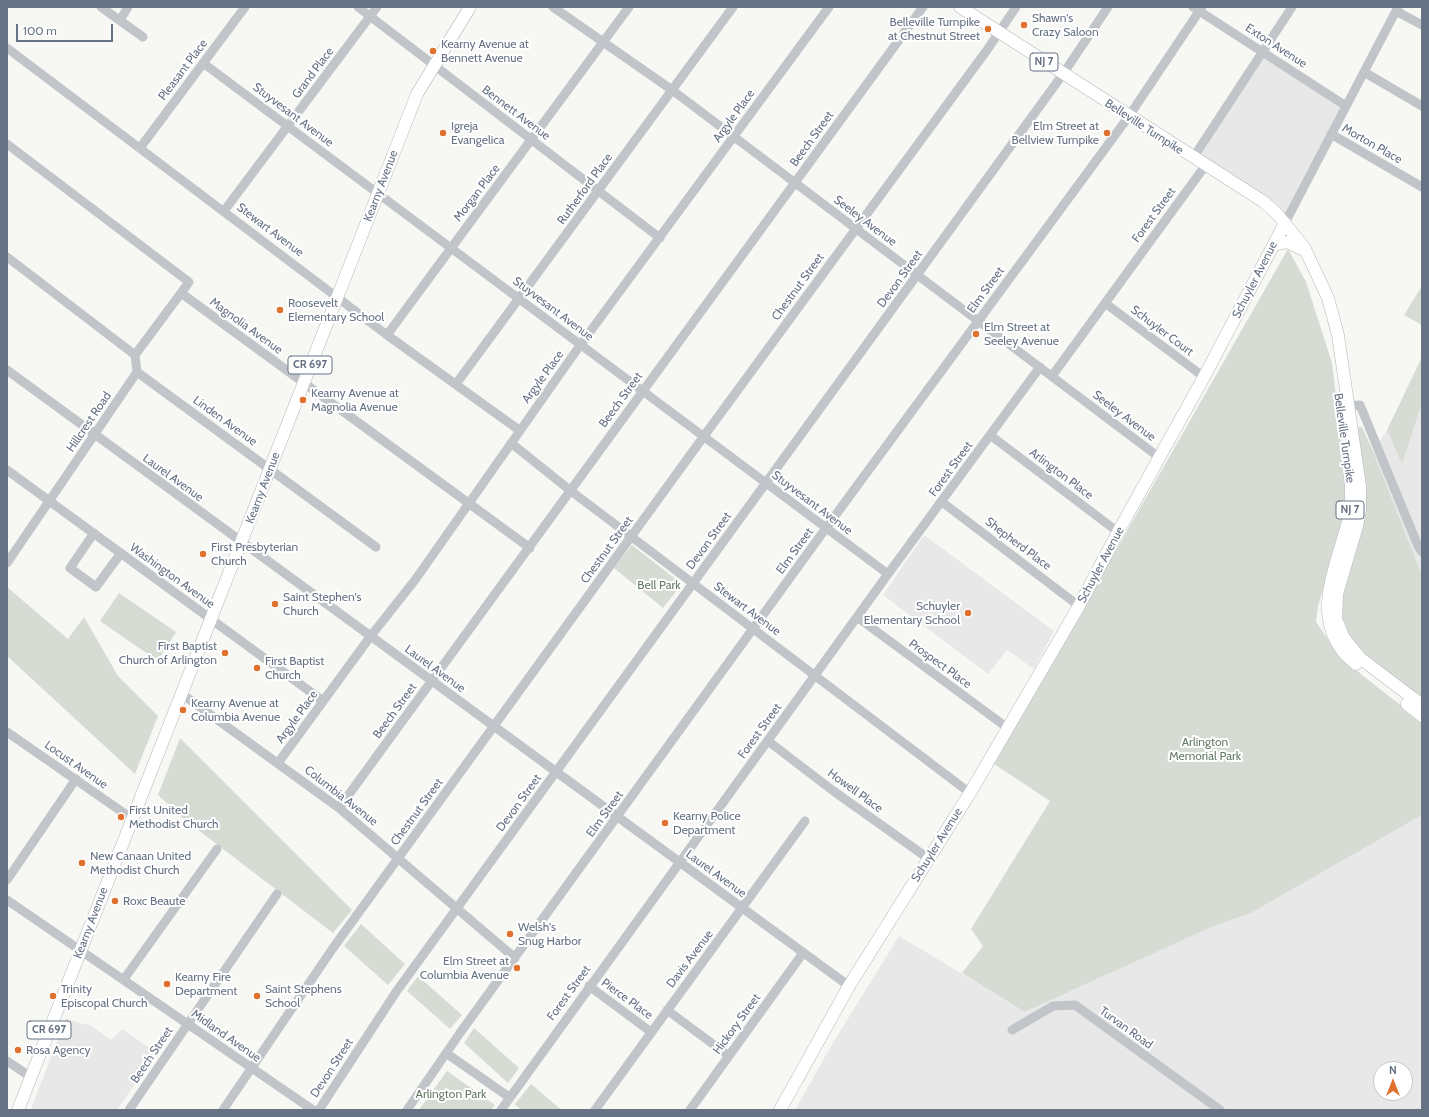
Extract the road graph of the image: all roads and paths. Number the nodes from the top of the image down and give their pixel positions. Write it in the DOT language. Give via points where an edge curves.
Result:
graph roads {
  1 [pos="101,7"];
  2 [pos="128,7"];
  3 [pos="245,7"];
  4 [pos="358,7"];
  5 [pos="377,7"];
  6 [pos="470,7"];
  7 [pos="553,7"];
  8 [pos="628,7"];
  9 [pos="732,7"];
  10 [pos="829,7"];
  11 [pos="924,7"];
  12 [pos="960,7"];
  13 [pos="1016,7"];
  14 [pos="1108,7"];
  15 [pos="1292,7"];
  16 [pos="1198,8"];
  17 [pos="1397,9"];
  18 [pos="370,16"];
  19 [pos="120,20"];
  20 [pos="1422,25"];
  21 [pos="999,33"];
  22 [pos="143,37"];
  23 [pos="603,43"];
  24 [pos="7,48"];
  25 [pos="1263,52"];
  26 [pos="203,63"];
  27 [pos="434,67"];
  28 [pos="1364,72"];
  29 [pos="1063,74"];
  30 [pos="672,90"];
  31 [pos="1346,106"];
  32 [pos="1422,106"];
  33 [pos="1129,116"];
  34 [pos="288,126"];
  35 [pos="1331,134"];
  36 [pos="733,137"];
  37 [pos="531,141"];
  38 [pos="7,144"];
  39 [pos="140,148"];
  40 [pos="1193,158"];
  41 [pos="1205,166"];
  42 [pos="795,184"];
  43 [pos="1422,187"];
  44 [pos="599,191"];
  45 [pos="378,194"];
  46 [pos="224,211"];
  47 [pos="1285,223"];
  48 [pos="856,229"];
  49 [pos="660,238"];
  50 [pos="1274,245"];
  51 [pos="451,248"];
  52 [pos="1305,250"];
  53 [pos="7,257"];
  54 [pos="1312,263"];
  55 [pos="917,275"];
  56 [pos="181,293"];
  57 [pos="338,296"];
  58 [pos="519,298"];
  59 [pos="1105,303"];
  60 [pos="978,321"];
  61 [pos="387,335"];
  62 [pos="581,344"];
  63 [pos="135,355"];
  64 [pos="1040,367"];
  65 [pos="7,370"];
  66 [pos="137,372"];
  67 [pos="1052,376"];
  68 [pos="1204,377"];
  69 [pos="303,383"];
  70 [pos="456,384"];
  71 [pos="643,391"];
  72 [pos="1348,406"];
  73 [pos="519,430"];
  74 [pos="95,435"];
  75 [pos="990,435"];
  76 [pos="704,436"];
  77 [pos="511,443"];
  78 [pos="1160,458"];
  79 [pos="270,468"];
  80 [pos="7,470"];
  81 [pos="765,482"];
  82 [pos="571,491"];
  83 [pos="49,500"];
  84 [pos="942,502"];
  85 [pos="467,504"];
  86 [pos="826,528"];
  87 [pos="1118,532"];
  88 [pos="94,533"];
  89 [pos="632,536"];
  90 [pos="242,542"];
  91 [pos="376,547"];
  92 [pos="530,548"];
  93 [pos="1422,552"];
  94 [pos="121,553"];
  95 [pos="7,563"];
  96 [pos="888,574"];
  97 [pos="693,583"];
  98 [pos="1079,606"];
  99 [pos="857,617"];
  100 [pos="211,619"];
  101 [pos="754,629"];
  102 [pos="370,637"];
  103 [pos="815,676"];
  104 [pos="432,681"];
  105 [pos="182,694"];
  106 [pos="323,701"];
  107 [pos="1422,705"];
  108 [pos="1422,716"];
  109 [pos="494,728"];
  110 [pos="1008,729"];
  111 [pos="7,732"];
  112 [pos="768,741"];
  113 [pos="278,763"];
  114 [pos="556,772"];
  115 [pos="76,779"];
  116 [pos="970,793"];
  117 [pos="339,808"];
  118 [pos="618,817"];
  119 [pos="131,818"];
  120 [pos="804,821"];
  121 [pos="216,849"];
  122 [pos="398,858"];
  123 [pos="929,859"];
  124 [pos="679,863"];
  125 [pos="7,880"];
  126 [pos="277,894"];
  127 [pos="7,900"];
  128 [pos="457,908"];
  129 [pos="742,908"];
  130 [pos="81,950"];
  131 [pos="803,953"];
  132 [pos="515,958"];
  133 [pos="124,979"];
  134 [pos="589,986"];
  135 [pos="849,986"];
  136 [pos="667,1010"];
  137 [pos="188,1024"];
  138 [pos="1012,1030"];
  139 [pos="651,1032"];
  140 [pos="446,1053"];
  141 [pos="728,1056"];
  142 [pos="7,1061"];
  143 [pos="252,1069"];
  144 [pos="31,1078"];
  145 [pos="509,1097"];
  146 [pos="18,1110"];
  147 [pos="128,1110"];
  148 [pos="223,1110"];
  149 [pos="313,1110"];
  150 [pos="319,1110"];
  151 [pos="407,1110"];
  152 [pos="501,1110"];
  153 [pos="595,1110"];
  154 [pos="690,1110"];
  155 [pos="780,1110"];
  156 [pos="1220,1110"];
  1 -- 19 [label="street"];
  2 -- 19 [label="street"];
  3 -- 26 [label="street, Pleasant Place"];
  4 -- 18 [label="street, Bennett Avenue"];
  5 -- 18 [label="street, Grand Place"];
  6 -- 27 [label="main road, Kearny Avenue / CR 697"];
  7 -- 23 [label="street, Seeley Avenue"];
  8 -- 23 [label="street, Morgan Place"];
  9 -- 30 [label="street, Rutherford Place"];
  10 -- 36 [label="street, Argyle Place"];
  11 -- 42 [label="street, Beech Street"];
  12 -- 21 [label="main road, Belleville Turnpike / NJ 7"];
  13 -- 21 [label="street, Chestnut Street"];
  14 -- 29 [label="street, Devon Street"];
  15 -- 25 [label="street"];
  16 -- 25 [label="street, Exton Avenue"];
  16 -- 33 [label="street, Elm Street"];
  17 -- 20 [label="street"];
  17 -- 28 [label="street, Schuyler Avenue"];
  18 -- 27 [label="street, Bennett Avenue"];
  18 -- 34 [label="street, Grand Place"];
  19 -- 22 [label="street"];
  21 -- 29 [label="main road, Belleville Turnpike / NJ 7"];
  21 -- 48 [label="street, Chestnut Street"];
  23 -- 30 [label="street, Seeley Avenue"];
  23 -- 37 [label="street, Morgan Place"];
  24 -- 39 [label="street, Stewart Avenue"];
  25 -- 31 [label="street, Exton Avenue"];
  25 -- 40 [label="street"];
  26 -- 34 [label="street, Stuyvesant Avenue"];
  26 -- 39 [label="street, Pleasant Place"];
  27 -- 37 [label="street, Bennett Avenue"];
  27 -- 45 [label="main road, Kearny Avenue / CR 697" via="415,100"];
  28 -- 31 [label="street, Schuyler Avenue"];
  28 -- 32 [label="street"];
  29 -- 33 [label="main road, Belleville Turnpike / NJ 7"];
  29 -- 55 [label="street, Devon Street"];
  30 -- 36 [label="street, Seeley Avenue"];
  30 -- 44 [label="street, Rutherford Place"];
  31 -- 35 [label="street, Schuyler Avenue"];
  33 -- 40 [label="main road, Belleville Turnpike / NJ 7"];
  33 -- 60 [label="street, Elm Street"];
  34 -- 45 [label="street, Stuyvesant Avenue"];
  34 -- 46 [label="street, Grand Place"];
  35 -- 43 [label="street, Morton Place"];
  35 -- 47 [label="street, Schuyler Avenue"];
  36 -- 42 [label="street, Seeley Avenue"];
  36 -- 49 [label="street, Argyle Place"];
  37 -- 44 [label="street, Bennett Avenue"];
  37 -- 51 [label="street, Morgan Place"];
  38 -- 56 [label="street" via="189,282"];
  39 -- 46 [label="street, Stewart Avenue"];
  40 -- 41 [label="main road, Belleville Turnpike / NJ 7"];
  41 -- 47 [label="main road, Belleville Turnpike / NJ 7" via="1264,202"];
  41 -- 59 [label="street, Forest Street"];
  42 -- 48 [label="street, Seeley Avenue"];
  42 -- 71 [label="street, Beech Street"];
  44 -- 49 [label="street, Bennett Avenue"];
  44 -- 58 [label="street, Rutherford Place"];
  45 -- 51 [label="street, Stuyvesant Avenue"];
  45 -- 57 [label="main road, Kearny Avenue / CR 697"];
  46 -- 57 [label="street, Stewart Avenue"];
  47 -- 50 [label="main road, Schuyler Avenue"];
  47 -- 52 [label="main road, Belleville Turnpike / NJ 7"];
  48 -- 55 [label="street, Seeley Avenue"];
  48 -- 76 [label="street, Chestnut Street"];
  49 -- 62 [label="street, Argyle Place"];
  50 -- 52 [label="main road" via="1287,242"];
  50 -- 68 [label="main road, Schuyler Avenue"];
  51 -- 58 [label="street, Stuyvesant Avenue"];
  51 -- 61 [label="street, Morgan Place"];
  52 -- 54 [label="main road, Belleville Turnpike / NJ 7"];
  53 -- 63 [label="street"];
  54 -- 72 [label="main road, Belleville Turnpike / NJ 7" via="1334,316"];
  54 -- 108 [label="main road, Belleville Turnpike / NJ 7" via="1329,328 1352,496 1329,591 1330,624 1341,650 1361,670"];
  55 -- 60 [label="street, Seeley Avenue"];
  55 -- 81 [label="street, Devon Street"];
  56 -- 63 [label="street"];
  56 -- 69 [label="street, Magnolia Avenue"];
  57 -- 61 [label="street, Stewart Avenue"];
  57 -- 69 [label="main road, Kearny Avenue / CR 697"];
  58 -- 62 [label="street, Stuyvesant Avenue"];
  58 -- 70 [label="street, Rutherford Place"];
  59 -- 67 [label="street, Forest Street"];
  59 -- 68 [label="street, Schuyler Court"];
  60 -- 64 [label="street, Seeley Avenue"];
  60 -- 86 [label="street, Elm Street"];
  61 -- 70 [label="street, Stewart Avenue"];
  62 -- 71 [label="street, Stuyvesant Avenue"];
  62 -- 73 [label="street, Argyle Place"];
  63 -- 66 [label="street"];
  64 -- 67 [label="street, Seeley Avenue"];
  64 -- 75 [label="street, Forest Street"];
  65 -- 74 [label="street, Laurel Avenue"];
  66 -- 74 [label="street, Hillcrest Road"];
  66 -- 79 [label="street, Linden Avenue"];
  67 -- 78 [label="street, Seeley Avenue"];
  68 -- 78 [label="main road, Schuyler Avenue"];
  69 -- 79 [label="main road, Kearny Avenue / CR 697"];
  69 -- 85 [label="street, Magnolia Avenue"];
  70 -- 73 [label="street, Stewart Avenue"];
  71 -- 76 [label="street, Stuyvesant Avenue"];
  71 -- 82 [label="street, Beech Street"];
  72 -- 93 [label="street, Belleville Turnpike" via="1360,405"];
  72 -- 107 [label="main road, Belleville Turnpike / NJ 7" via="1360,486 1360,510 1337,594 1336,619 1344,638 1360,658"];
  73 -- 77 [label="street, Argyle Place"];
  74 -- 83 [label="street, Hillcrest Road"];
  74 -- 90 [label="street, Laurel Avenue"];
  75 -- 84 [label="street, Forest Street"];
  75 -- 87 [label="street, Arlington Place"];
  76 -- 81 [label="street, Stuyvesant Avenue"];
  76 -- 89 [label="street, Chestnut Street"];
  77 -- 82 [label="street, Stewart Avenue"];
  77 -- 85 [label="street, Argyle Place"];
  78 -- 87 [label="main road, Schuyler Avenue"];
  79 -- 90 [label="main road, Kearny Avenue / CR 697"];
  79 -- 91 [label="street, Linden Avenue"];
  80 -- 83 [label="street, Washington Avenue"];
  81 -- 86 [label="street, Stuyvesant Avenue"];
  81 -- 97 [label="street, Devon Street"];
  82 -- 89 [label="street, Stewart Avenue"];
  82 -- 92 [label="street, Beech Street"];
  83 -- 88 [label="street, Washington Avenue"];
  83 -- 95 [label="street, Hillcrest Road"];
  84 -- 96 [label="street, Forest Street"];
  84 -- 98 [label="street, Shepherd Place"];
  85 -- 92 [label="street, Magnolia Avenue"];
  85 -- 102 [label="street, Argyle Place" via="415,580"];
  86 -- 96 [label="street, Stuyvesant Avenue"];
  86 -- 101 [label="street, Elm Street"];
  87 -- 98 [label="main road, Schuyler Avenue"];
  88 -- 94 [label="street, Washington Avenue"];
  88 -- 94 [label="street" via="70,568 75,572 96,587"];
  89 -- 97 [label="street, Stewart Avenue"];
  89 -- 109 [label="street, Chestnut Street"];
  90 -- 100 [label="main road, Kearny Avenue / CR 697"];
  90 -- 102 [label="street, Laurel Avenue"];
  92 -- 104 [label="street, Beech Street"];
  94 -- 100 [label="street, Washington Avenue"];
  96 -- 99 [label="street, Forest Street"];
  97 -- 101 [label="street, Stewart Avenue"];
  97 -- 114 [label="street, Devon Street"];
  98 -- 110 [label="main road, Schuyler Avenue"];
  99 -- 103 [label="street, Forest Street"];
  99 -- 110 [label="street, Prospect Place"];
  100 -- 105 [label="main road, Kearny Avenue / CR 697"];
  100 -- 106 [label="street, Washington Avenue"];
  101 -- 103 [label="street, Stewart Avenue"];
  101 -- 118 [label="street, Elm Street"];
  102 -- 104 [label="street, Laurel Avenue"];
  102 -- 106 [label="street, Argyle Place"];
  103 -- 112 [label="street, Forest Street"];
  103 -- 116 [label="street, Stewart Avenue"];
  104 -- 109 [label="street, Laurel Avenue"];
  104 -- 117 [label="street, Beech Street"];
  105 -- 113 [label="street, Columbia Avenue"];
  105 -- 119 [label="main road, Kearny Avenue / CR 697"];
  106 -- 113 [label="street, Argyle Place"];
  109 -- 114 [label="street, Laurel Avenue"];
  109 -- 122 [label="street, Chestnut Street"];
  110 -- 116 [label="main road, Schuyler Avenue"];
  111 -- 115 [label="street, Locust Avenue"];
  112 -- 123 [label="street, Howell Place"];
  112 -- 124 [label="street, Forest Street"];
  113 -- 117 [label="street, Columbia Avenue"];
  114 -- 118 [label="street, Laurel Avenue"];
  114 -- 128 [label="street, Devon Street"];
  115 -- 119 [label="street, Locust Avenue"];
  115 -- 125 [label="street"];
  116 -- 123 [label="main road, Schuyler Avenue"];
  117 -- 122 [label="street, Columbia Avenue"];
  118 -- 124 [label="street, Laurel Avenue"];
  118 -- 132 [label="street, Elm Street"];
  119 -- 130 [label="main road, Kearny Avenue / CR 697"];
  120 -- 129 [label="street, Davis Avenue"];
  121 -- 133 [label="street"];
  122 -- 128 [label="street, Columbia Avenue"];
  122 -- 143 [label="street, Chestnut Street" via="333,948"];
  123 -- 135 [label="main road, Schuyler Avenue"];
  124 -- 129 [label="street, Laurel Avenue"];
  124 -- 134 [label="street, Forest Street"];
  126 -- 137 [label="street, Beech Street"];
  127 -- 130 [label="street, Midland Avenue"];
  128 -- 132 [label="street, Columbia Avenue"];
  128 -- 150 [label="street, Devon Street" via="396,992"];
  129 -- 131 [label="street, Laurel Avenue"];
  129 -- 136 [label="street, Davis Avenue"];
  130 -- 133 [label="street, Midland Avenue"];
  130 -- 144 [label="main road, Kearny Avenue / CR 697"];
  131 -- 135 [label="street, Laurel Avenue"];
  131 -- 141 [label="street, Hickory Street"];
  132 -- 140 [label="street, Elm Street"];
  133 -- 137 [label="street, Midland Avenue"];
  134 -- 139 [label="street, Pierce Place"];
  134 -- 145 [label="street, Forest Street"];
  135 -- 155 [label="main road, Schuyler Avenue"];
  136 -- 139 [label="street, Davis Avenue"];
  136 -- 141 [label="street, Pierce Place"];
  137 -- 143 [label="street, Midland Avenue"];
  137 -- 147 [label="street, Beech Street"];
  138 -- 156 [label="street, Turvan Road" via="1053,1006 1075,1005"];
  139 -- 153 [label="street, Davis Avenue"];
  140 -- 145 [label="street"];
  140 -- 151 [label="street, Elm Street"];
  141 -- 154 [label="street, Hickory Street"];
  142 -- 144 [label="street"];
  143 -- 148 [label="street, Chestnut Street"];
  143 -- 149 [label="street, Midland Avenue"];
  144 -- 146 [label="main road, Kearny Avenue / CR 697"];
  145 -- 152 [label="street, Forest Street"];
}
